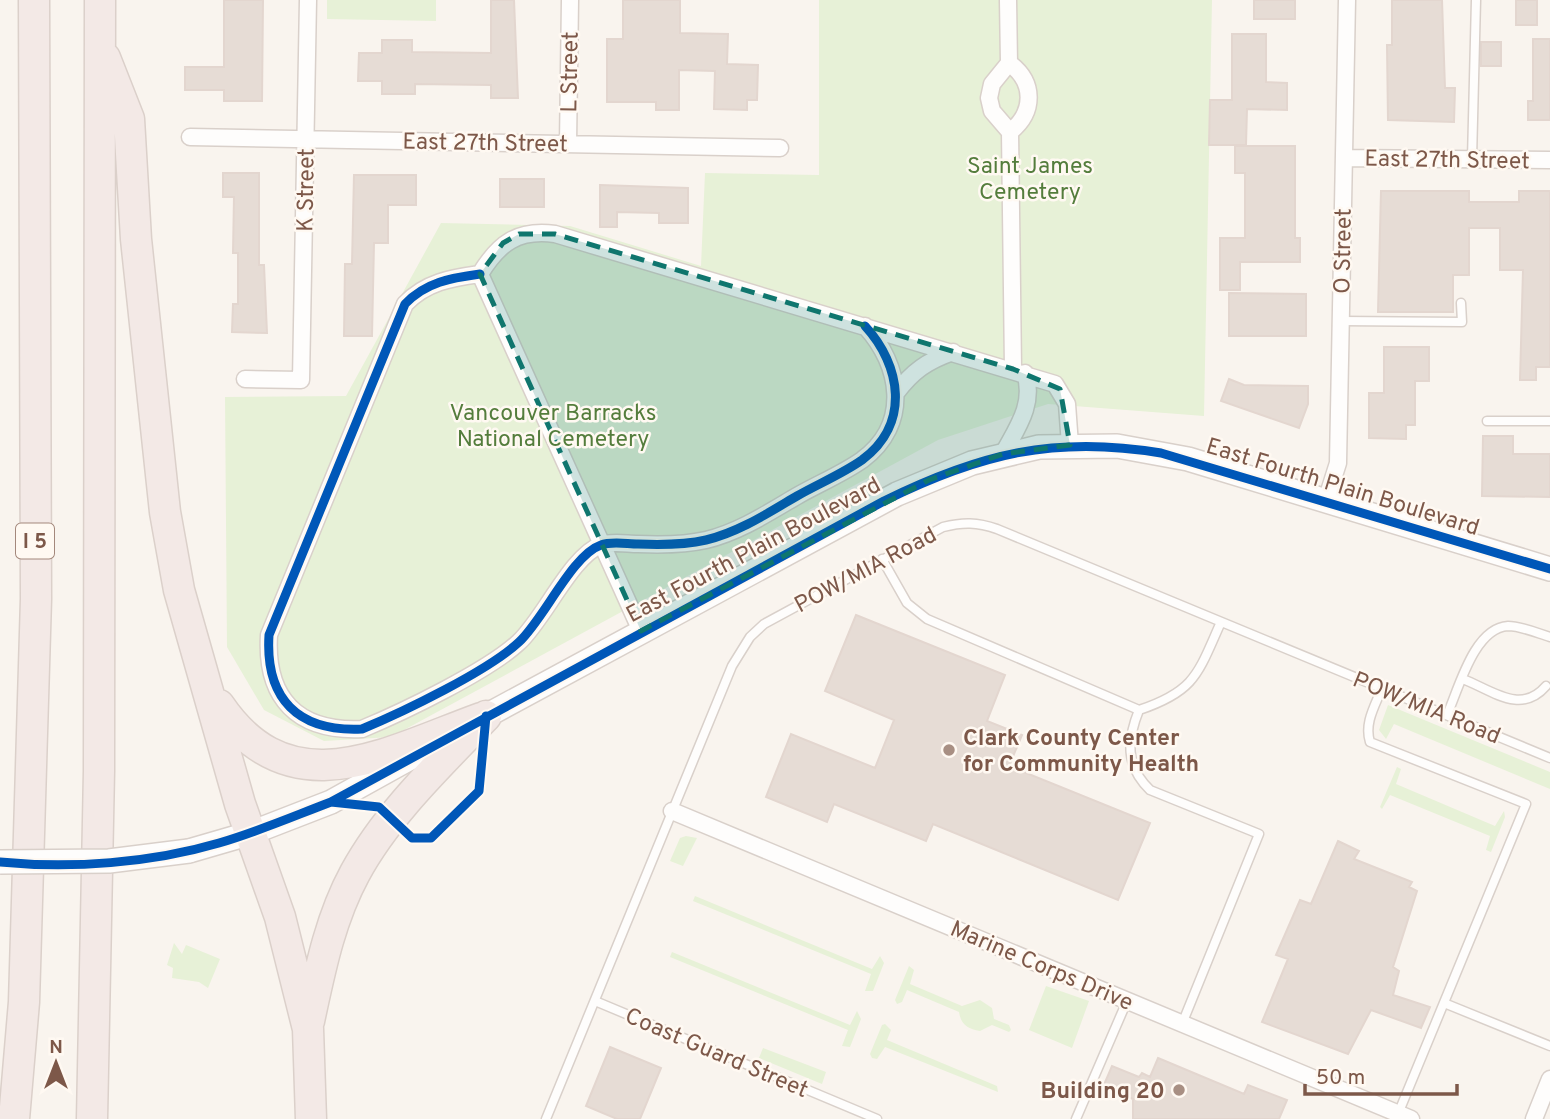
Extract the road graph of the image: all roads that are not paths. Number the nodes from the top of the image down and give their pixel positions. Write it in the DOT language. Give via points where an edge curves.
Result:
graph roads {
  1 [pos="34,0"];
  2 [pos="100,0"];
  3 [pos="308,0"];
  4 [pos="570,0"];
  5 [pos="1008,0"];
  6 [pos="1347,0"];
  7 [pos="1476,0"];
  8 [pos="99,41"];
  9 [pos="1009,63"];
  10 [pos="1010,132"];
  11 [pos="190,137"];
  12 [pos="305,139"];
  13 [pos="568,144"];
  14 [pos="779,148"];
  15 [pos="1344,158"];
  16 [pos="1472,159"];
  17 [pos="1550,160"];
  18 [pos="480,274"];
  19 [pos="1461,303"];
  20 [pos="1341,321"];
  21 [pos="865,326"];
  22 [pos="953,352"];
  23 [pos="1019,371"];
  24 [pos="245,379"];
  25 [pos="896,393"];
  26 [pos="1487,421"];
  27 [pos="1550,421"];
  28 [pos="1070,445"];
  29 [pos="1003,454"];
  30 [pos="1326,500"];
  31 [pos="600,545"];
  32 [pos="882,559"];
  33 [pos="1550,569"];
  34 [pos="1221,622"];
  35 [pos="640,631"];
  36 [pos="1550,637"];
  37 [pos="1463,679"];
  38 [pos="1546,686"];
  39 [pos="1382,688"];
  40 [pos="209,690"];
  41 [pos="1139,710"];
  42 [pos="1447,715"];
  43 [pos="486,716"];
  44 [pos="1550,758"];
  45 [pos="672,811"];
  46 [pos="251,833"];
  47 [pos="0,862"];
  48 [pos="596,1001"];
  49 [pos="1127,1001"];
  50 [pos="1444,1003"];
  51 [pos="1182,1024"];
  52 [pos="308,1029"];
  53 [pos="0,1044"];
  54 [pos="1550,1045"];
  55 [pos="1550,1079"];
  56 [pos="16,1081"];
  57 [pos="1405,1116"];
  58 [pos="14,1119"];
  59 [pos="92,1119"];
  60 [pos="311,1119"];
  61 [pos="546,1119"];
  62 [pos="877,1119"];
  63 [pos="1076,1119"];
  64 [pos="1534,1119"];
  1 -- 56 [label="highway, I 5" via="36,599 24,1002"];
  2 -- 8 [label="highway"];
  3 -- 12 [label="street, K Street"];
  4 -- 13 [label="street, L Street"];
  5 -- 9 [label="street"];
  6 -- 15 [label="street, O Street"];
  7 -- 16 [label="lane"];
  8 -- 40 [label="highway" via="128,119 165,512 179,590"];
  8 -- 59 [label="highway" via="99,771"];
  9 -- 10 [label="street" via="992,84 989,98 992,111"];
  9 -- 10 [label="street" via="1026,80 1030,103"];
  10 -- 23 [label="street"];
  11 -- 12 [label="street, East 27th Street"];
  12 -- 13 [label="street, East 27th Street"];
  12 -- 24 [label="street, K Street" via="301,380"];
  13 -- 14 [label="street, East 27th Street"];
  15 -- 16 [label="street, East 27th Street"];
  15 -- 20 [label="street, O Street"];
  16 -- 17 [label="street, East 27th Street"];
  18 -- 21 [label="street" via="503,243 519,234 537,232"];
  18 -- 31 [label="street"];
  18 -- 31 [label="street" via="432,284 405,304 269,635 267,661 274,686 289,707 310,723 336,730 362,729 386,719 501,656 536,623 577,564"];
  19 -- 20 [label="lane" via="1462,322"];
  20 -- 30 [label="street, O Street" via="1338,463"];
  21 -- 22 [label="street"];
  21 -- 25 [label="street" via="882,344 893,368"];
  22 -- 23 [label="street"];
  22 -- 25 [label="street" via="920,367"];
  23 -- 28 [label="street" via="1060,389 1069,413"];
  23 -- 29 [label="street" via="1029,388 1027,408"];
  25 -- 31 [label="street" via="892,418 881,441 863,459 741,528 707,540 672,545"];
  26 -- 27 [label="lane"];
  28 -- 29 [label="main road, East Fourth Plain Boulevard"];
  28 -- 30 [label="main road, East Fourth Plain Boulevard" via="1161,453"];
  29 -- 35 [label="main road, East Fourth Plain Boulevard" via="897,494"];
  30 -- 33 [label="main road, East Fourth Plain Boulevard"];
  31 -- 35 [label="street"];
  32 -- 34 [label="lane, POW/MIA Road" via="943,527 981,524"];
  32 -- 41 [label="lane" via="907,603 928,619"];
  32 -- 45 [label="lane, POW/MIA Road" via="782,614 750,637 732,666"];
  34 -- 39 [label="lane, POW/MIA Road"];
  34 -- 41 [label="lane" via="1187,687 1169,700"];
  35 -- 43 [label="main road, East Fourth Plain Boulevard"];
  36 -- 37 [label="lane" via="1510,626 1492,629 1480,641"];
  37 -- 38 [label="lane" via="1520,703 1536,698"];
  37 -- 42 [label="lane"];
  39 -- 42 [label="lane, POW/MIA Road"];
  39 -- 50 [label="lane" via="1370,718 1370,742 1526,804"];
  40 -- 43 [label="highway" via="232,724 268,754 317,766 354,764"];
  40 -- 46 [label="highway"];
  41 -- 51 [label="lane" via="1129,747 1139,779 1150,790 1259,834"];
  42 -- 44 [label="lane, POW/MIA Road"];
  43 -- 46 [label="main road, East Fourth Plain Boulevard" via="331,802"];
  43 -- 52 [label="highway" via="366,853 323,953"];
  45 -- 48 [label="lane, POW/MIA Road"];
  45 -- 49 [label="street, Marine Corps Drive"];
  46 -- 47 [label="main road, East Fourth Plain Boulevard, bridge" via="189,851 109,861"];
  46 -- 52 [label="highway" via="280,917"];
  48 -- 61 [label="lane, POW/MIA Road"];
  48 -- 62 [label="lane, Coast Guard Street"];
  49 -- 51 [label="street, Marine Corps Drive"];
  49 -- 63 [label="lane"];
  50 -- 54 [label="lane"];
  50 -- 57 [label="lane"];
  51 -- 57 [label="street, Marine Corps Drive"];
  52 -- 60 [label="highway"];
  53 -- 56 [label="highway"];
  55 -- 64 [label="street"];
  56 -- 58 [label="highway, I 5"];
}
